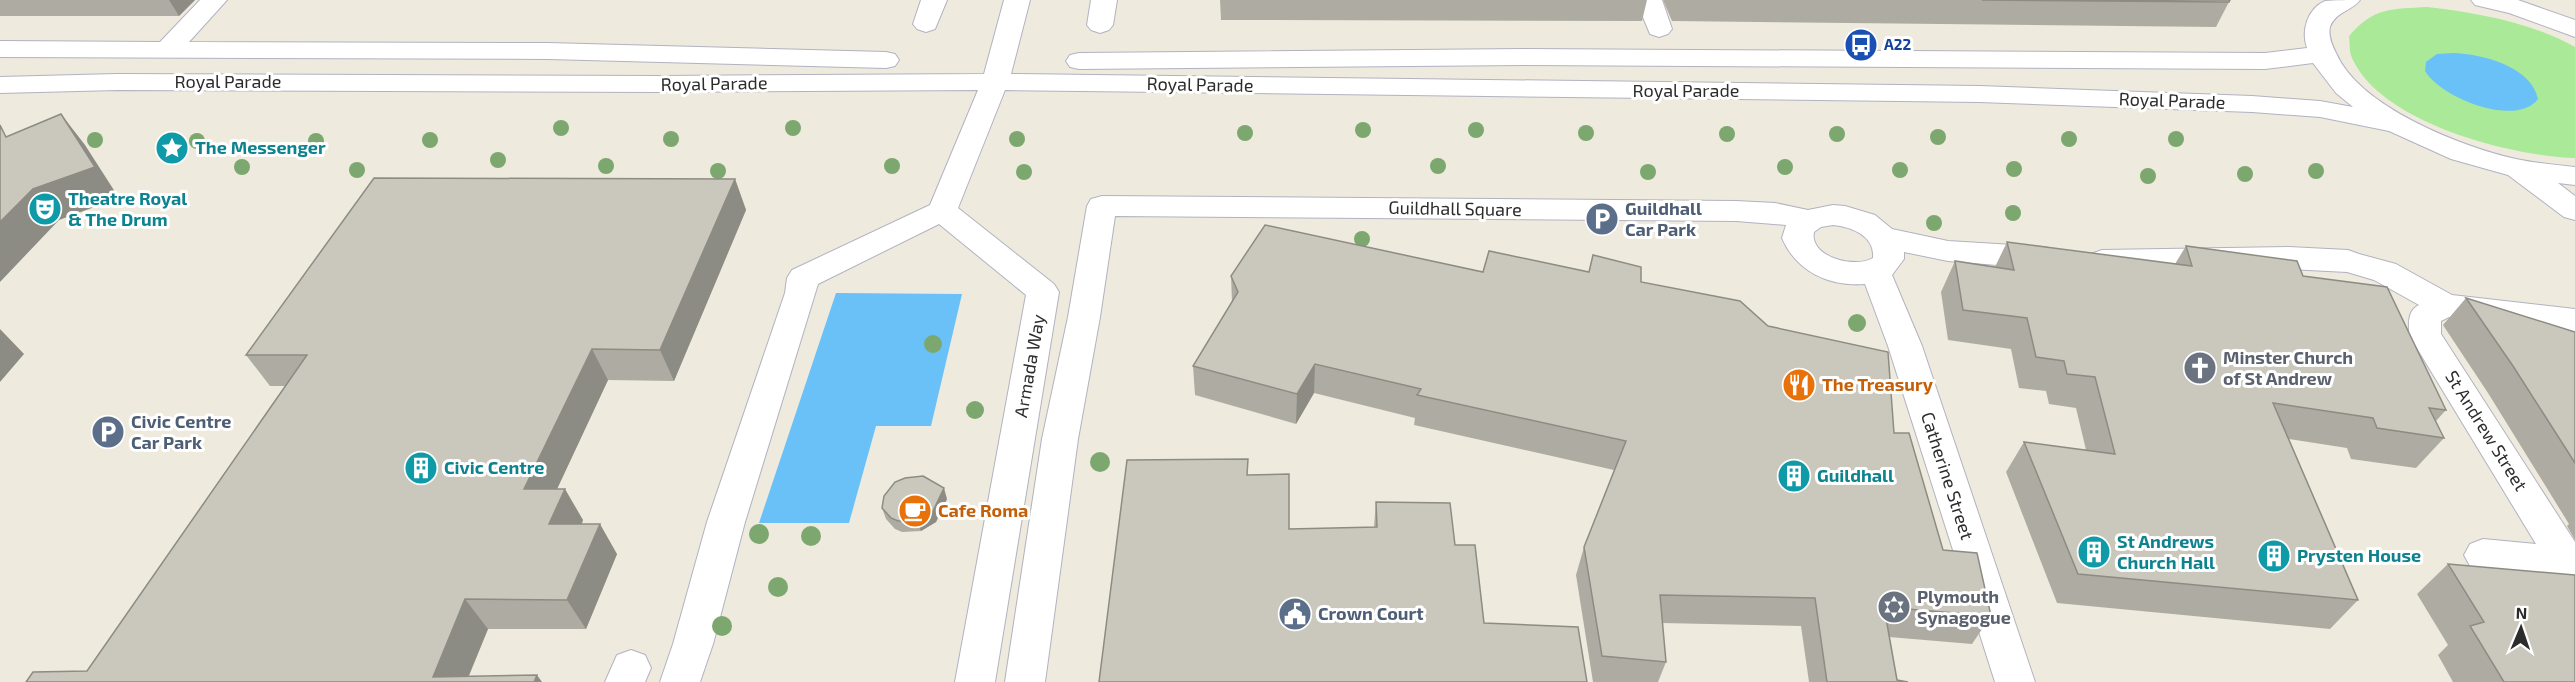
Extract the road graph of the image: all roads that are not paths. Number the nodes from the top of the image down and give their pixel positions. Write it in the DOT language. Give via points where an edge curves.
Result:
graph roads {
  1 [pos="214,0"];
  2 [pos="934,0"];
  3 [pos="1017,0"];
  4 [pos="1104,0"];
  5 [pos="1649,0"];
  6 [pos="2347,0"];
  7 [pos="2484,0"];
  8 [pos="2545,0"];
  9 [pos="2516,7"];
  10 [pos="926,24"];
  11 [pos="1100,25"];
  12 [pos="1659,29"];
  13 [pos="2575,29"];
  14 [pos="0,50"];
  15 [pos="167,50"];
  16 [pos="2320,54"];
  17 [pos="999,72"];
  18 [pos="0,85"];
  19 [pos="2398,124"];
  20 [pos="2517,168"];
  21 [pos="2575,176"];
  22 [pos="2575,210"];
  23 [pos="942,211"];
  24 [pos="1807,220"];
  25 [pos="1880,255"];
  26 [pos="2445,305"];
  27 [pos="2575,321"];
  28 [pos="2483,555"];
  29 [pos="2572,568"];
  30 [pos="680,682"];
  31 [pos="975,682"];
  32 [pos="1025,682"];
  33 [pos="2015,682"];
  1 -- 15 [label="street"];
  2 -- 10 [label="street"];
  3 -- 17 [label="street"];
  4 -- 11 [label="street"];
  5 -- 12 [label="street"];
  6 -- 16 [label="street" via="2322,16 2316,33"];
  7 -- 9 [label="street"];
  8 -- 9 [label="street"];
  9 -- 13 [label="street"];
  14 -- 15 [label="street, Royal Parade"];
  15 -- 17 [label="street, Royal Parade" via="548,51"];
  16 -- 17 [label="street, Royal Parade" via="2254,61 1512,57"];
  16 -- 19 [label="street" via="2335,77"];
  17 -- 18 [label="street, Royal Parade" via="649,84"];
  17 -- 19 [label="street, Royal Parade" via="2263,104 2320,109"];
  17 -- 23 [label="street"];
  19 -- 20 [label="street" via="2474,157"];
  20 -- 21 [label="street"];
  20 -- 22 [label="street"];
  23 -- 30 [label="street" via="802,278 801,293 726,522"];
  23 -- 31 [label="street, Armada Way" via="1043,292"];
  24 -- 25 [label="street" via="1848,216 1862,221"];
  24 -- 25 [label="street" via="1800,227 1798,245 1816,264 1846,274 1861,274"];
  24 -- 32 [label="street, Guildhall Square" via="1775,213 1736,212 1102,206 1060,439"];
  25 -- 26 [label="street" via="1948,252 2096,261 2348,261 2385,272"];
  25 -- 33 [label="street, Catherine Street" via="1905,346"];
  26 -- 27 [label="street"];
  26 -- 29 [label="street, St Andrew Street" via="2425,316 2425,335"];
  28 -- 29 [label="street, St Andrew Street"];
}
